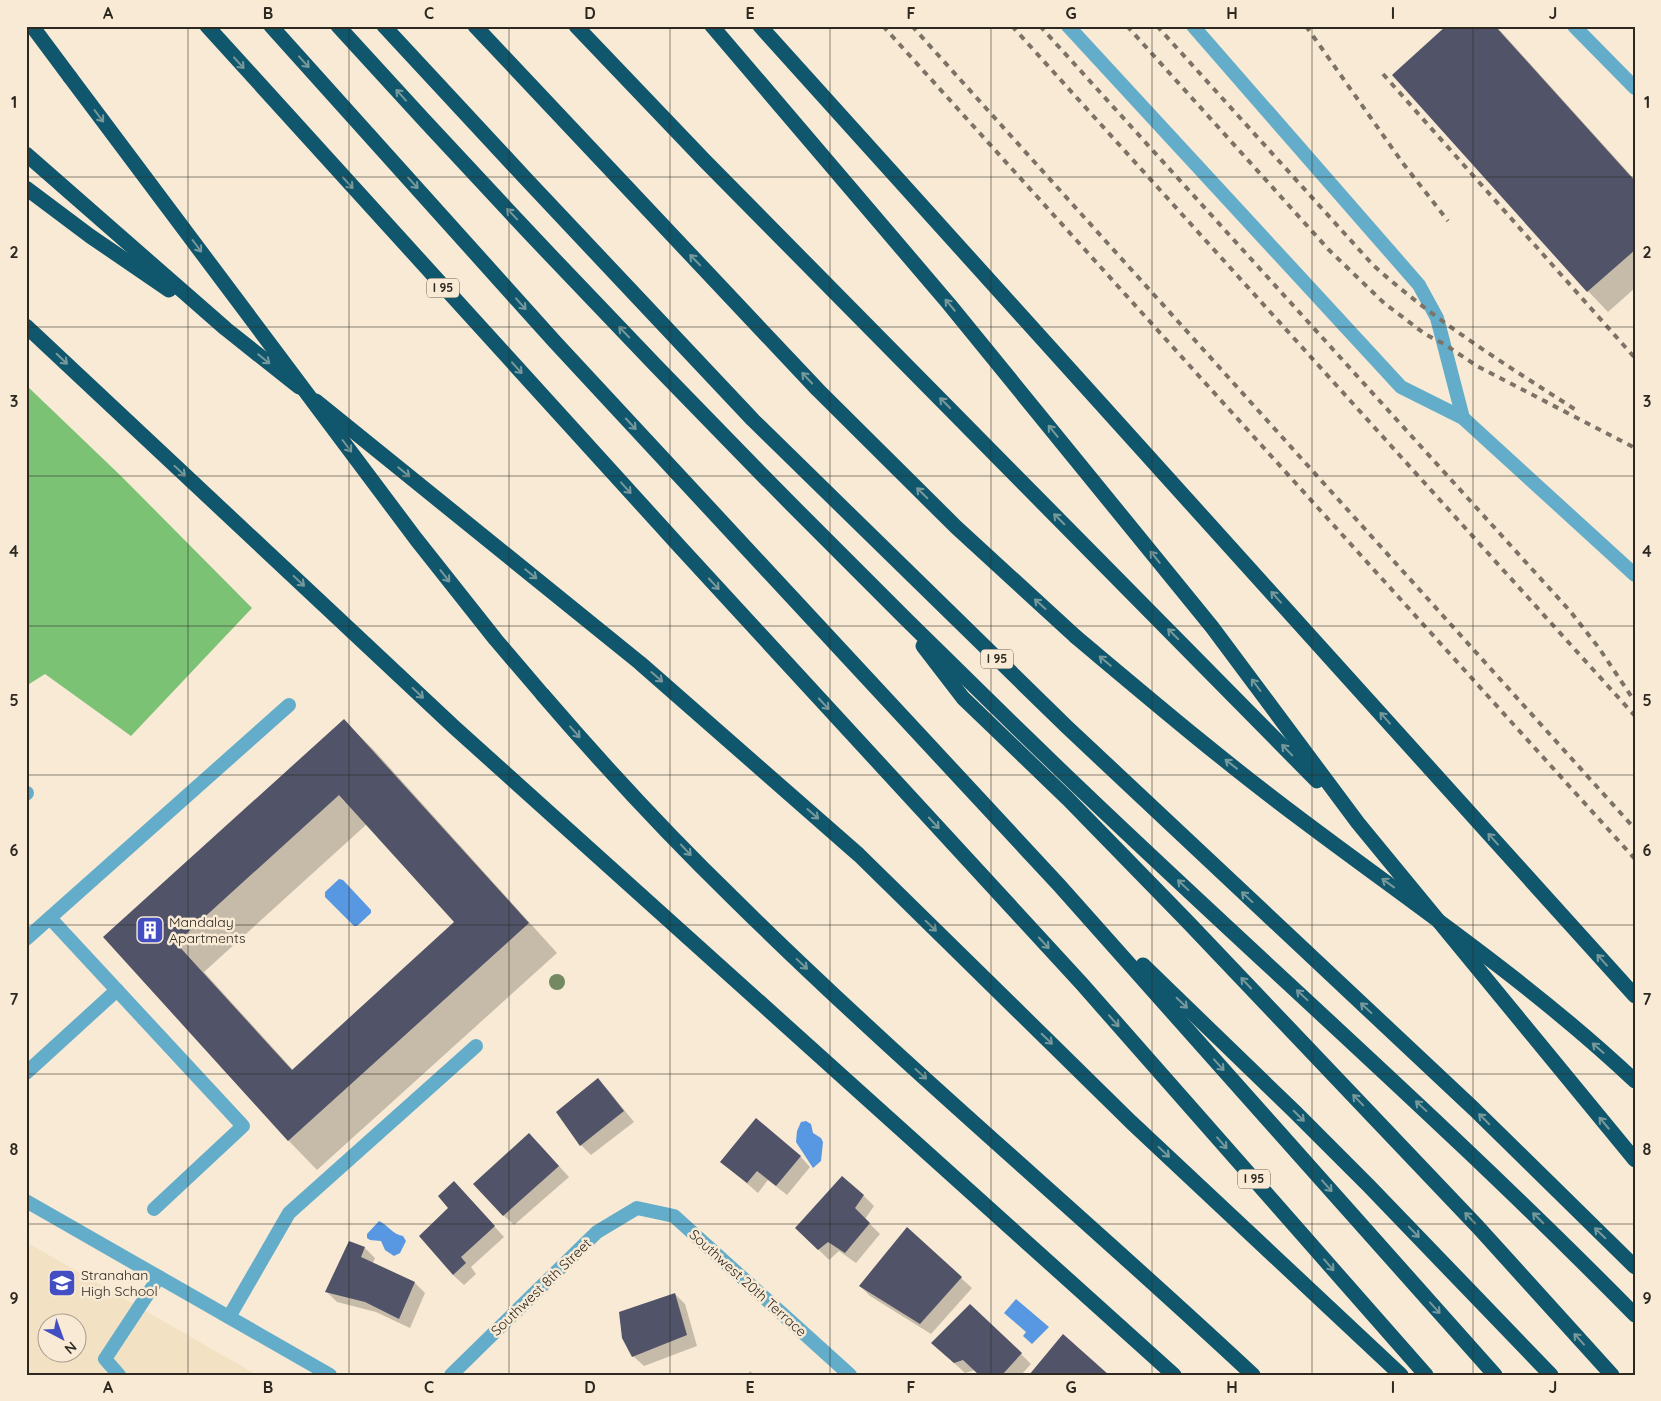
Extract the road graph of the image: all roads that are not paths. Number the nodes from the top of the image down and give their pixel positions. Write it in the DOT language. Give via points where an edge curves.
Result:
graph roads {
  1 [pos="32,26"];
  2 [pos="207,26"];
  3 [pos="271,26"];
  4 [pos="338,26"];
  5 [pos="384,26"];
  6 [pos="475,26"];
  7 [pos="576,26"];
  8 [pos="712,26"];
  9 [pos="760,26"];
  10 [pos="1068,26"];
  11 [pos="1193,26"];
  12 [pos="1574,26"];
  13 [pos="1635,88"];
  14 [pos="26,154"];
  15 [pos="26,188"];
  16 [pos="26,326"];
  17 [pos="226,329"];
  18 [pos="1463,418"];
  19 [pos="1635,575"];
  20 [pos="885,598"];
  21 [pos="289,705"];
  22 [pos="1358,823"];
  23 [pos="1059,884"];
  24 [pos="50,918"];
  25 [pos="26,938"];
  26 [pos="118,990"];
  27 [pos="1635,996"];
  28 [pos="476,1046"];
  29 [pos="26,1073"];
  30 [pos="1635,1081"];
  31 [pos="1635,1160"];
  32 [pos="26,1201"];
  33 [pos="637,1208"];
  34 [pos="154,1209"];
  35 [pos="1635,1267"];
  36 [pos="159,1277"];
  37 [pos="1635,1315"];
  38 [pos="229,1317"];
  39 [pos="118,1375"];
  40 [pos="330,1375"];
  41 [pos="451,1375"];
  42 [pos="850,1375"];
  43 [pos="1174,1375"];
  44 [pos="1253,1375"];
  45 [pos="1401,1375"];
  46 [pos="1426,1375"];
  47 [pos="1495,1375"];
  48 [pos="1551,1375"];
  49 [pos="1612,1375"];
  1 -- 44 [label="highway, one-way, bridge" via="411,532 490,632 616,777 743,908 870,1028"];
  2 -- 46 [label="highway, I 95, one-way" via="1082,984"];
  3 -- 23 [label="highway, one-way" via="555,342"];
  20 -- 4 [label="highway, one-way" via="791,506 593,300"];
  35 -- 5 [label="highway, I 95, one-way" via="1474,1109 1067,727 760,426"];
  30 -- 6 [label="highway, one-way, bridge" via="1504,971 1294,814 1076,637 956,527 818,390"];
  22 -- 7 [label="highway, one-way"];
  22 -- 8 [label="highway, one-way" via="1212,627 949,304"];
  27 -- 9 [label="highway, one-way"];
  10 -- 18 [label="street" via="1401,387"];
  11 -- 18 [label="street" via="1419,285 1437,318"];
  12 -- 13 [label="street"];
  14 -- 17 [label="highway"];
  15 -- 17 [label="highway"];
  16 -- 43 [label="highway, one-way" via="462,734"];
  17 -- 45 [label="highway, one-way" via="640,663 859,855 1131,1122"];
  18 -- 19 [label="street"];
  37 -- 20 [label="highway, one-way" via="1453,1136 1078,786"];
  49 -- 20 [label="highway, one-way" via="1478,1227 1193,927 1068,799 963,698"];
  21 -- 24 [label="street"];
  31 -- 22 [label="highway, one-way"];
  23 -- 47 [label="highway, one-way"];
  23 -- 48 [label="highway, one-way" via="1295,1112"];
  24 -- 25 [label="street"];
  24 -- 26 [label="street"];
  26 -- 29 [label="street"];
  26 -- 34 [label="street" via="244,1126"];
  28 -- 38 [label="street" via="289,1214"];
  32 -- 36 [label="street"];
  33 -- 41 [label="street, Southwest 8th Street" via="597,1232"];
  33 -- 42 [label="street, Southwest 20th Terrace" via="674,1216"];
  36 -- 38 [label="street"];
  36 -- 39 [label="street" via="105,1359"];
  38 -- 40 [label="street"];
}
